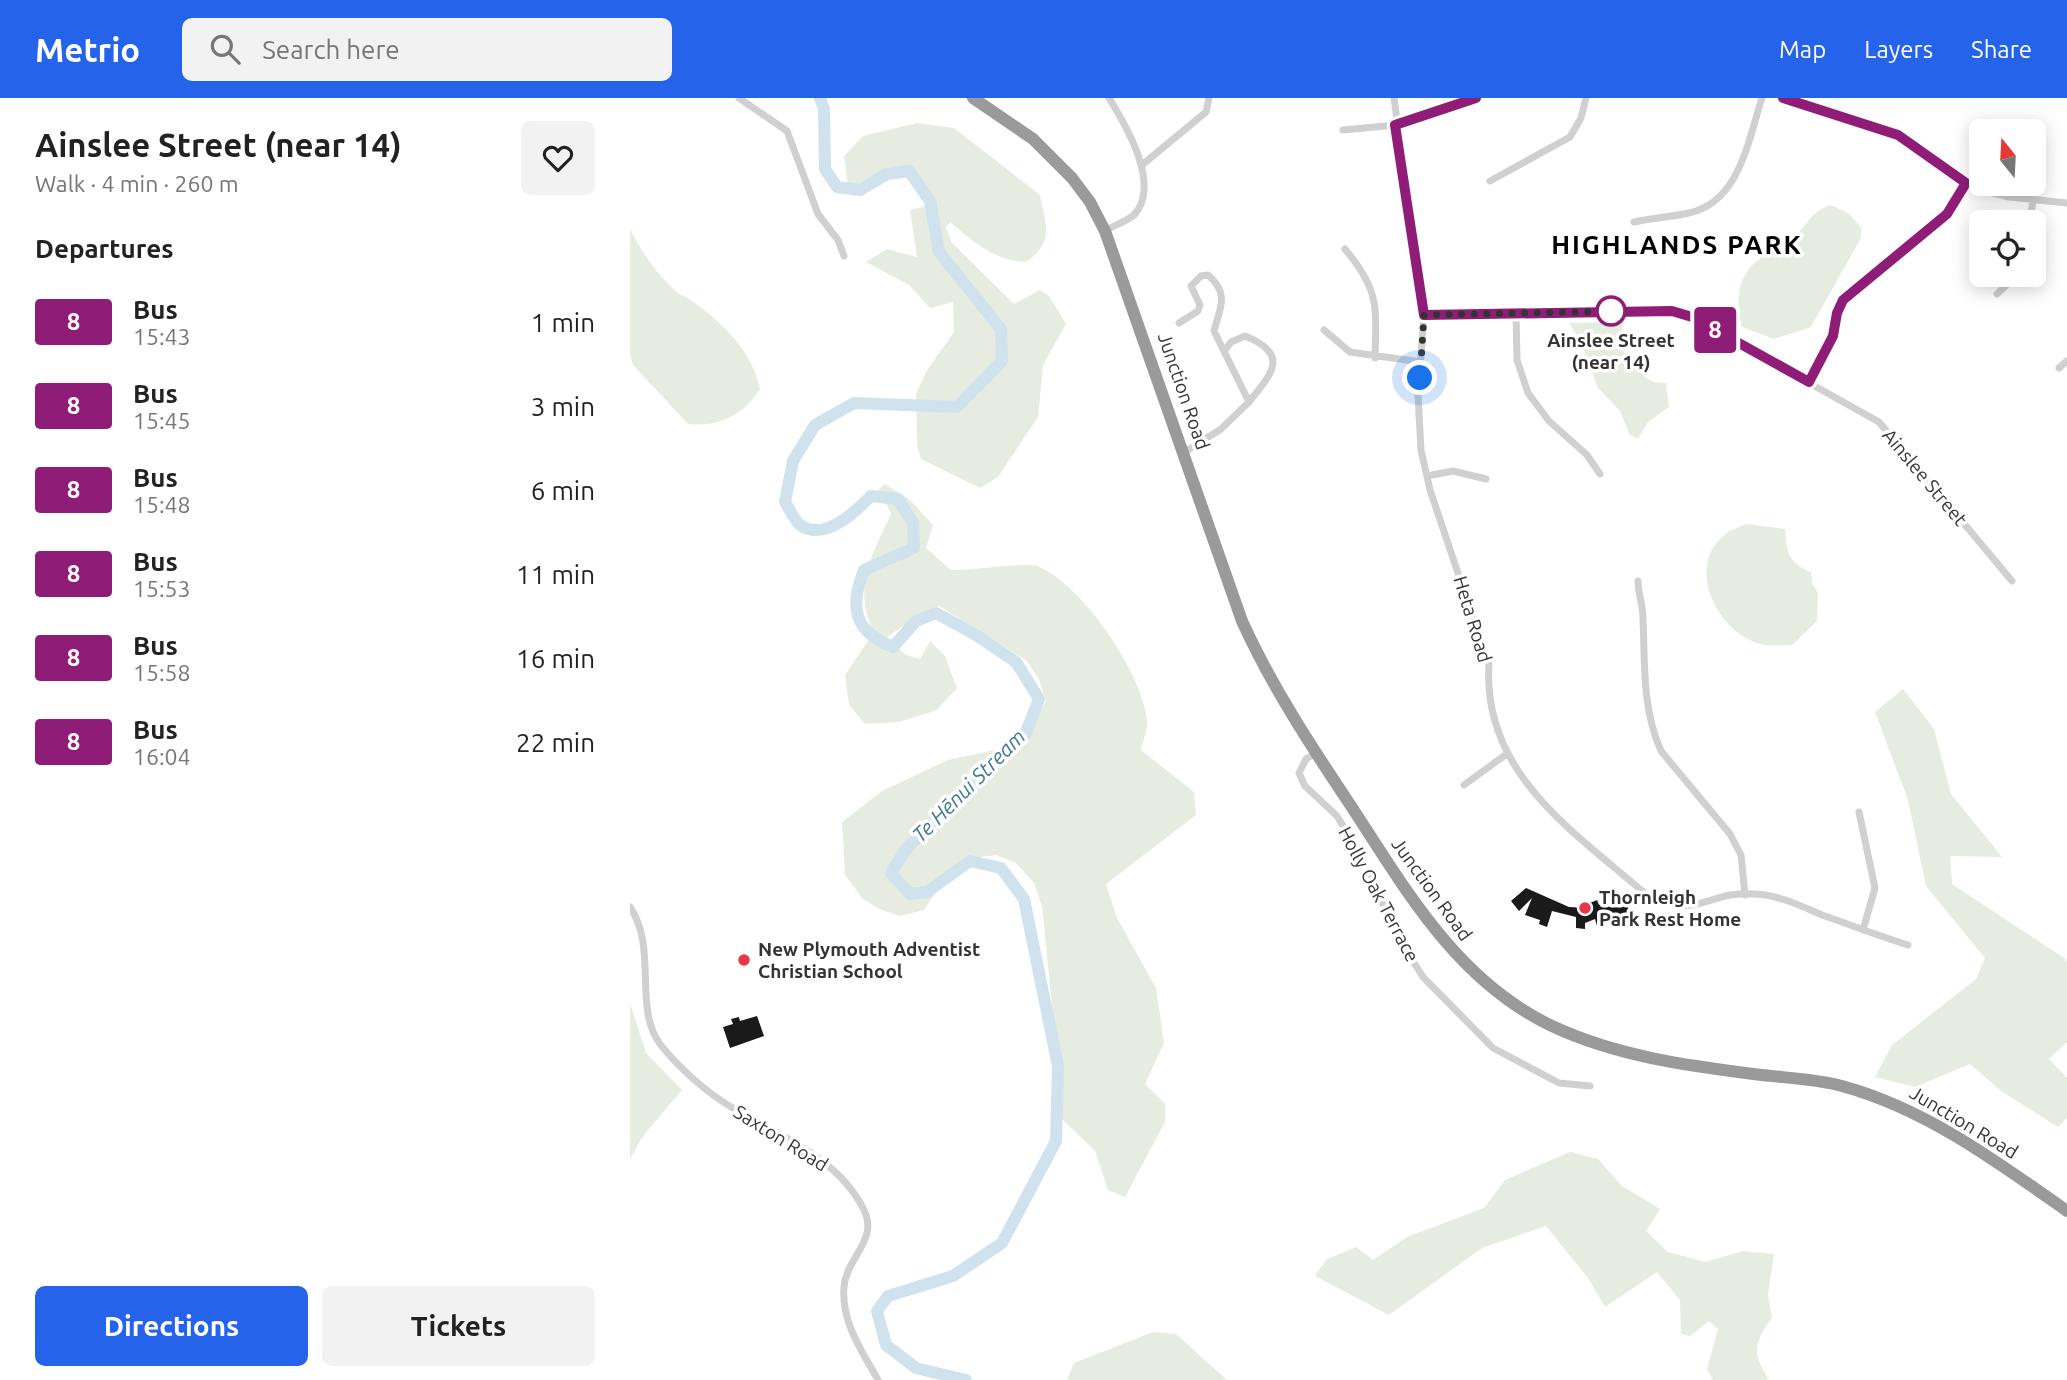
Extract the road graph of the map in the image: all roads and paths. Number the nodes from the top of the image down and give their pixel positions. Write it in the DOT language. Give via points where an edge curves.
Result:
graph roads {
  1 [pos="739,98"];
  2 [pos="973,98"];
  3 [pos="1109,98"];
  4 [pos="1209,98"];
  5 [pos="1394,98"];
  6 [pos="1476,98"];
  7 [pos="1586,98"];
  8 [pos="1762,98"];
  9 [pos="1783,98"];
  10 [pos="1395,125"];
  11 [pos="1343,130"];
  12 [pos="1142,165"];
  13 [pos="1490,181"];
  14 [pos="1966,183"];
  15 [pos="2033,200"];
  16 [pos="2067,203"];
  17 [pos="2031,210"];
  18 [pos="1634,222"];
  19 [pos="1105,231"];
  20 [pos="1345,249"];
  21 [pos="844,256"];
  22 [pos="2004,287"];
  23 [pos="1997,294"];
  24 [pos="1516,313"];
  25 [pos="1424,315"];
  26 [pos="1179,323"];
  27 [pos="1324,330"];
  28 [pos="1225,350"];
  29 [pos="1375,358"];
  30 [pos="2067,361"];
  31 [pos="1421,362"];
  32 [pos="2059,368"];
  33 [pos="1809,382"];
  34 [pos="1249,402"];
  35 [pos="1185,452"];
  36 [pos="1600,474"];
  37 [pos="1427,476"];
  38 [pos="1486,479"];
  39 [pos="1638,580"];
  40 [pos="2012,581"];
  41 [pos="1316,753"];
  42 [pos="1508,753"];
  43 [pos="1464,785"];
  44 [pos="1859,812"];
  45 [pos="1745,895"];
  46 [pos="630,906"];
  47 [pos="1863,930"];
  48 [pos="1908,945"];
  49 [pos="1590,1086"];
  50 [pos="2067,1211"];
  51 [pos="878,1380"];
  1 -- 21 [label="street" via="787,131 818,214"];
  2 -- 19 [label="highway, Junction Road" via="1043,148 1084,194"];
  3 -- 12 [label="street"];
  4 -- 12 [label="street" via="1206,112"];
  5 -- 10 [label="street, Heta Road"];
  6 -- 10 [label="street"];
  7 -- 13 [label="street" via="1570,137"];
  8 -- 18 [label="street" via="1732,183 1723,194 1690,213"];
  9 -- 14 [label="street" via="1898,135"];
  10 -- 11 [label="street"];
  10 -- 25 [label="street, Heta Road"];
  12 -- 19 [label="street" via="1143,195 1134,214"];
  14 -- 15 [label="street" via="1990,193"];
  14 -- 33 [label="street" via="1947,214 1843,300 1833,336"];
  15 -- 16 [label="street"];
  15 -- 17 [label="street"];
  19 -- 35 [label="highway, Junction Road"];
  20 -- 29 [label="street" via="1374,295"];
  22 -- 23 [label="street"];
  24 -- 25 [label="street, Ainslee Street"];
  24 -- 33 [label="street, Ainslee Street" via="1680,312"];
  24 -- 36 [label="street" via="1517,360 1528,393"];
  25 -- 31 [label="street, Heta Road"];
  26 -- 28 [label="street" via="1198,311 1200,305 1191,286 1208,275 1223,296 1214,331"];
  27 -- 29 [label="street" via="1350,352"];
  28 -- 34 [label="street"];
  28 -- 34 [label="street" via="1245,336 1263,346 1273,365 1272,374"];
  29 -- 31 [label="street"];
  30 -- 32 [label="street"];
  31 -- 37 [label="street, Heta Road" via="1418,412"];
  33 -- 40 [label="street, Ainslee Street" via="1886,429"];
  34 -- 35 [label="street" via="1221,429"];
  35 -- 41 [label="highway, Junction Road" via="1242,621 1264,669"];
  37 -- 38 [label="street" via="1453,471"];
  37 -- 42 [label="street, Heta Road" via="1480,633 1489,666 1491,714"];
  39 -- 45 [label="street" via="1649,718 1661,751 1730,834 1741,855"];
  41 -- 49 [label="street, Holly Oak Terrace" via="1306,759 1299,773 1305,786 1337,816 1423,977 1493,1048 1559,1083"];
  41 -- 50 [label="highway, Junction Road" via="1425,919 1461,961 1552,1026 1657,1060 1839,1085 1896,1103 1989,1156"];
  42 -- 43 [label="street"];
  42 -- 45 [label="street, Heta Road" via="1545,807 1647,895 1664,904 1692,907"];
  44 -- 47 [label="street" via="1875,888"];
  45 -- 47 [label="street, Heta Road" via="1779,898"];
  46 -- 51 [label="street, Saxton Road" via="645,942 649,1016 659,1042 729,1106 816,1156 864,1209 870,1228 847,1270 844,1311"];
  47 -- 48 [label="street, Heta Road"];
}
